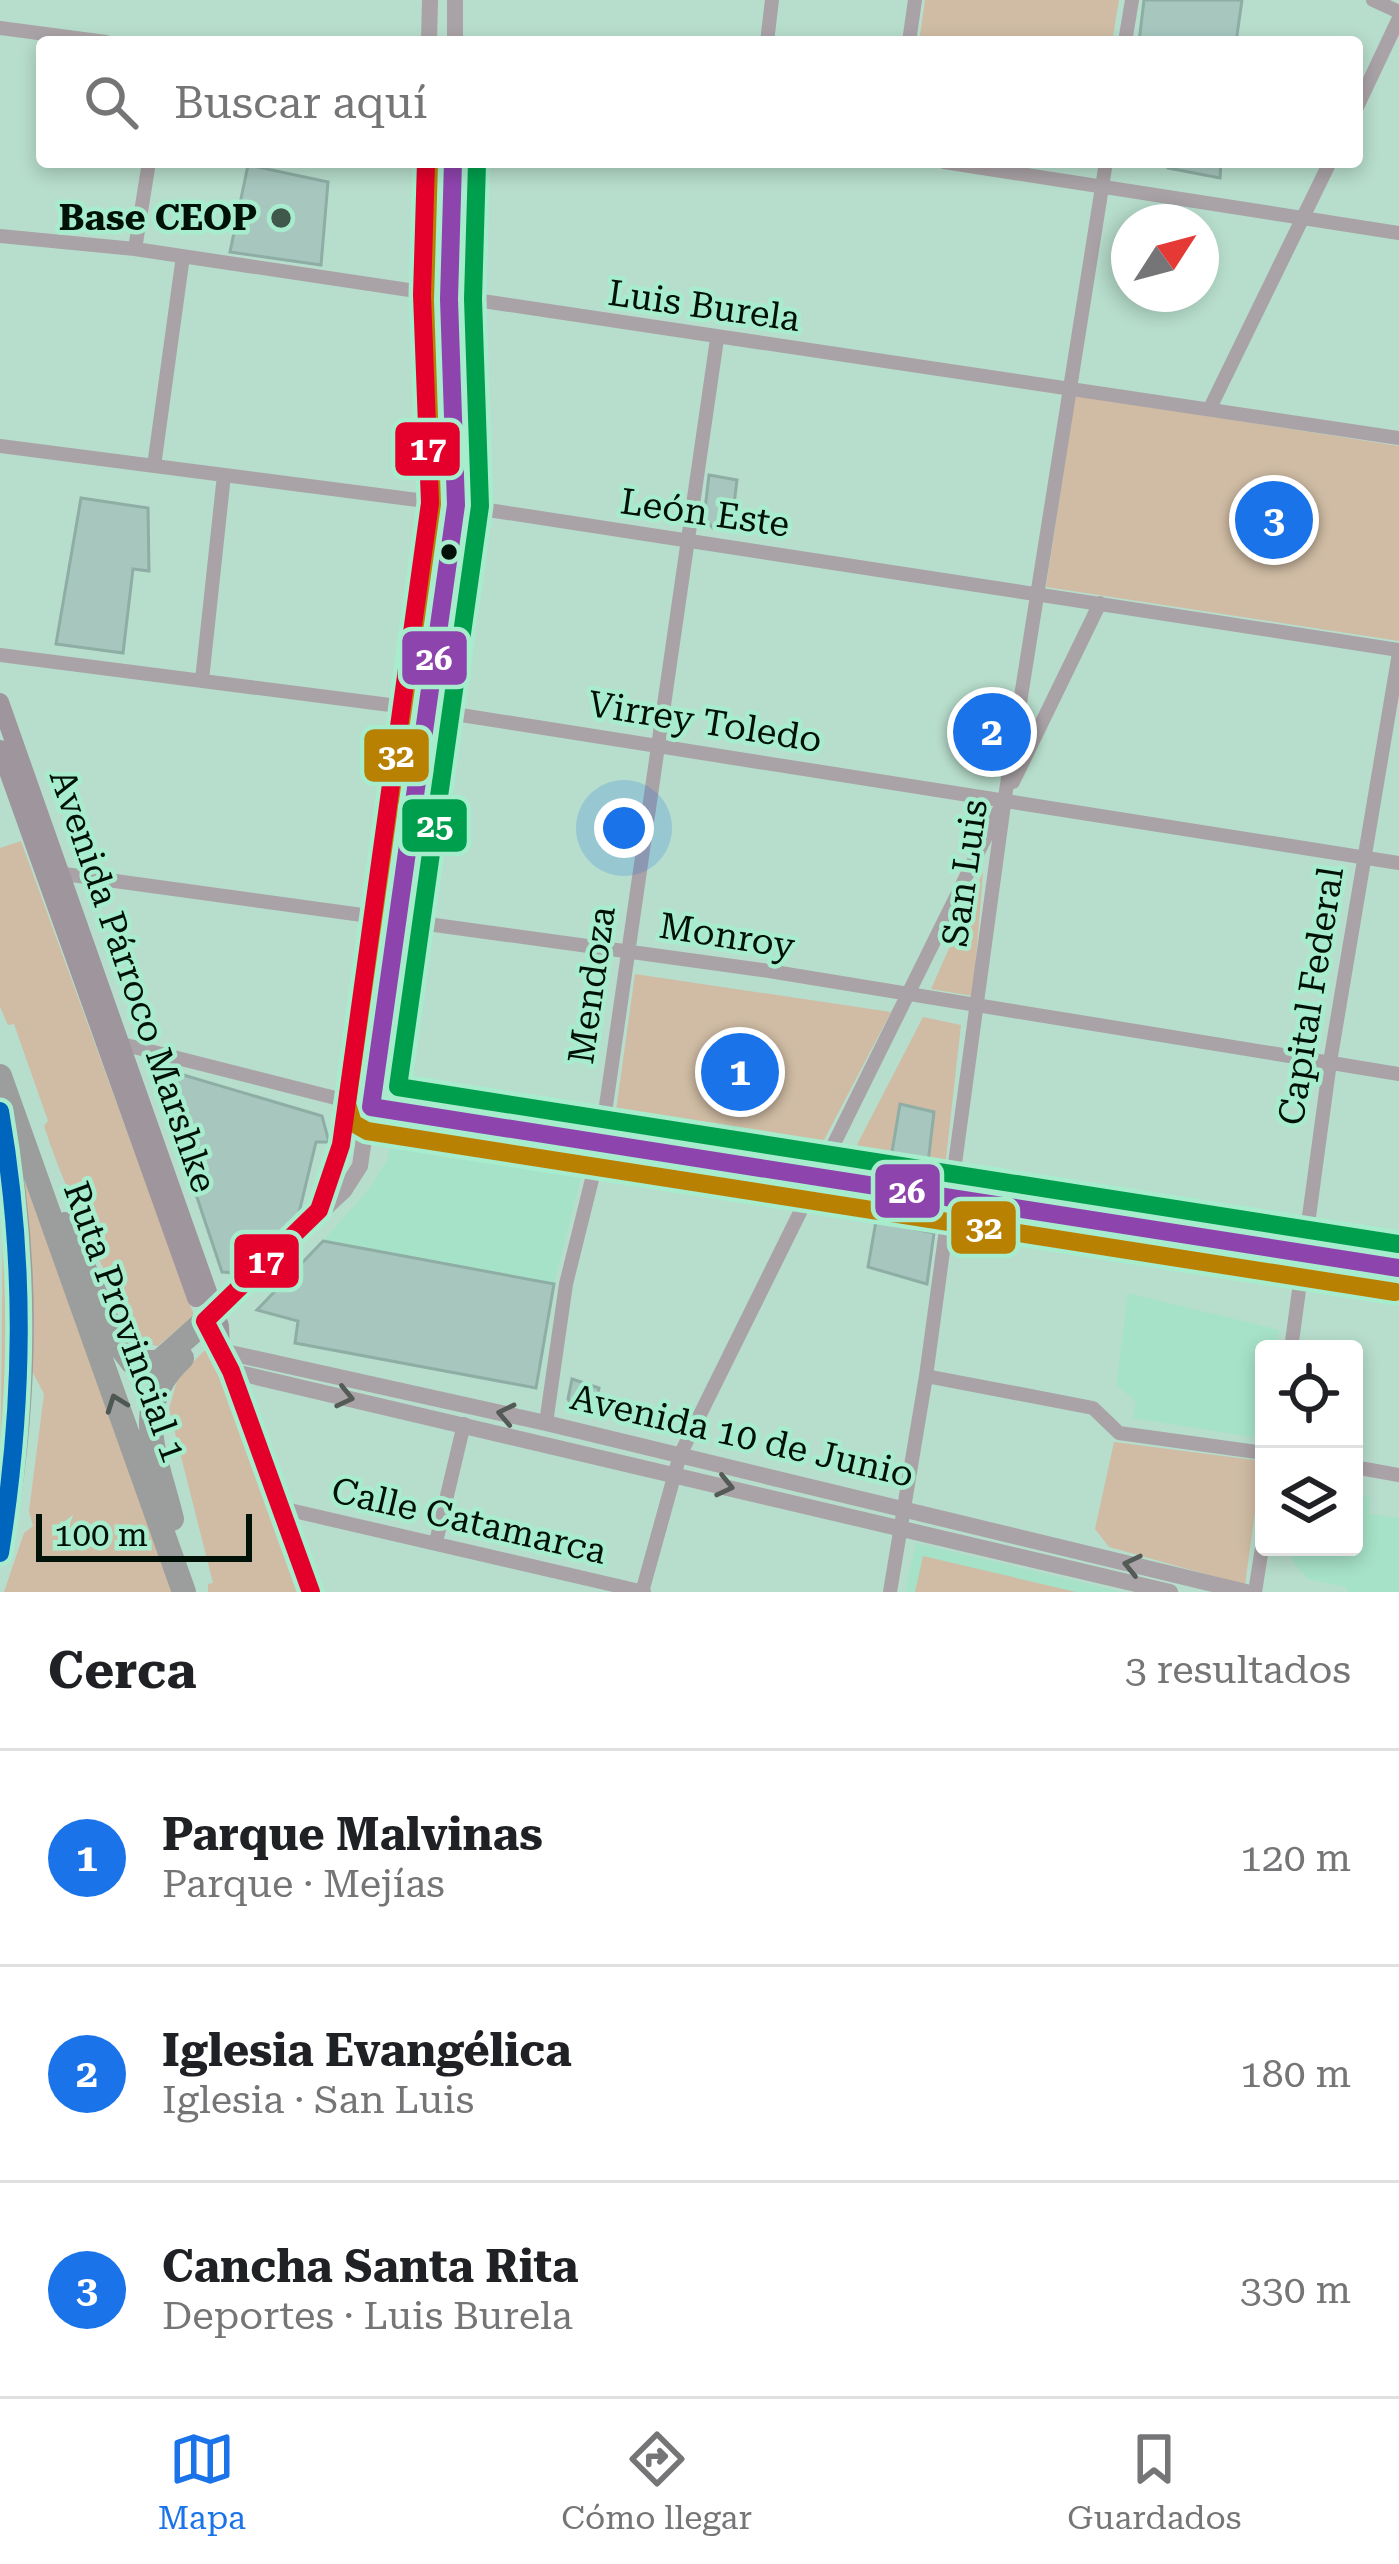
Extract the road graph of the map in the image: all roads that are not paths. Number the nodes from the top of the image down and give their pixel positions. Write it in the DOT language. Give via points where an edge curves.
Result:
graph roads {
  1 [pos="430,0"];
  2 [pos="455,0"];
  3 [pos="772,0"];
  4 [pos="916,0"];
  5 [pos="1132,0"];
  6 [pos="1373,0"];
  7 [pos="1399,15"];
  8 [pos="0,28"];
  9 [pos="61,36"];
  10 [pos="429,36"];
  11 [pos="455,36"];
  12 [pos="768,36"];
  13 [pos="910,36"];
  14 [pos="1126,36"];
  15 [pos="1379,63"];
  16 [pos="1399,66"];
  17 [pos="1363,95"];
  18 [pos="148,168"];
  19 [pos="426,168"];
  20 [pos="453,168"];
  21 [pos="982,168"];
  22 [pos="1105,168"];
  23 [pos="1327,168"];
  24 [pos="1102,187"];
  25 [pos="1303,217"];
  26 [pos="1399,233"];
  27 [pos="0,236"];
  28 [pos="135,249"];
  29 [pos="183,256"];
  30 [pos="422,295"];
  31 [pos="449,299"];
  32 [pos="717,339"];
  33 [pos="1070,388"];
  34 [pos="1210,408"];
  35 [pos="1399,438"];
  36 [pos="0,446"];
  37 [pos="154,466"];
  38 [pos="224,475"];
  39 [pos="430,503"];
  40 [pos="456,506"];
  41 [pos="688,542"];
  42 [pos="1037,594"];
  43 [pos="1100,604"];
  44 [pos="1399,651"];
  45 [pos="0,655"];
  46 [pos="202,680"];
  47 [pos="0,702"];
  48 [pos="402,707"];
  49 [pos="429,710"];
  50 [pos="659,745"];
  51 [pos="0,749"];
  52 [pos="1005,797"];
  53 [pos="1362,858"];
  54 [pos="1399,863"];
  55 [pos="52,874"];
  56 [pos="377,913"];
  57 [pos="399,916"];
  58 [pos="626,951"];
  59 [pos="908,997"];
  60 [pos="977,1009"];
  61 [pos="122,1044"];
  62 [pos="1330,1062"];
  63 [pos="1399,1074"];
  64 [pos="0,1076"];
  65 [pos="345,1101"];
  66 [pos="371,1107"];
  67 [pos="0,1111"];
  68 [pos="600,1147"];
  69 [pos="34,1173"];
  70 [pos="814,1179"];
  71 [pos="951,1198"];
  72 [pos="319,1210"];
  73 [pos="1305,1255"];
  74 [pos="1399,1268"];
  75 [pos="217,1324"];
  76 [pos="1292,1340"];
  77 [pos="231,1371"];
  78 [pos="926,1376"];
  79 [pos="546,1423"];
  80 [pos="464,1424"];
  81 [pos="1255,1453"];
  82 [pos="680,1455"];
  83 [pos="1363,1469"];
  84 [pos="672,1474"];
  85 [pos="1399,1475"];
  86 [pos="281,1508"];
  87 [pos="904,1517"];
  88 [pos="436,1542"];
  89 [pos="0,1553"];
  90 [pos="1261,1556"];
  91 [pos="186,1592"];
  92 [pos="311,1592"];
  93 [pos="642,1592"];
  94 [pos="890,1592"];
  95 [pos="1170,1592"];
  96 [pos="1246,1592"];
  97 [pos="1255,1592"];
  1 -- 10 [label="street"];
  2 -- 11 [label="street"];
  3 -- 12 [label="street"];
  4 -- 13 [label="street"];
  5 -- 14 [label="street"];
  6 -- 7 [label="street"];
  7 -- 15 [label="street"];
  8 -- 9 [label="street"];
  15 -- 16 [label="street"];
  15 -- 17 [label="street"];
  18 -- 28 [label="street"];
  19 -- 30 [label="street"];
  20 -- 31 [label="street"];
  21 -- 24 [label="street"];
  22 -- 24 [label="street, San Luis"];
  23 -- 25 [label="street"];
  24 -- 25 [label="street"];
  24 -- 33 [label="street, San Luis"];
  25 -- 26 [label="street"];
  25 -- 34 [label="street"];
  27 -- 28 [label="street, Luis Burela"];
  28 -- 29 [label="street, Luis Burela"];
  29 -- 30 [label="street, Luis Burela"];
  29 -- 37 [label="street"];
  30 -- 31 [label="street, Luis Burela"];
  30 -- 39 [label="street"];
  31 -- 32 [label="street, Luis Burela"];
  31 -- 40 [label="street"];
  32 -- 33 [label="street, Luis Burela"];
  32 -- 41 [label="street, Mendoza"];
  33 -- 34 [label="street, Luis Burela"];
  33 -- 42 [label="street, San Luis"];
  34 -- 35 [label="street, Luis Burela"];
  36 -- 37 [label="street, León Este"];
  37 -- 38 [label="street, León Este"];
  38 -- 39 [label="street, León Este"];
  38 -- 46 [label="street"];
  39 -- 40 [label="street, León Este"];
  39 -- 48 [label="street"];
  40 -- 41 [label="street, León Este"];
  40 -- 49 [label="street"];
  41 -- 42 [label="street, León Este"];
  41 -- 50 [label="street, Mendoza"];
  42 -- 43 [label="street, León Este"];
  42 -- 52 [label="street, San Luis"];
  43 -- 44 [label="street, León Este"];
  43 -- 52 [label="street"];
  44 -- 53 [label="street, Capital Federal"];
  45 -- 46 [label="street, Virrey Toledo"];
  46 -- 48 [label="street, Virrey Toledo"];
  47 -- 55 [label="main road, Avenida Párroco Marshke"];
  48 -- 49 [label="street, Virrey Toledo"];
  48 -- 56 [label="street"];
  49 -- 50 [label="street, Virrey Toledo"];
  49 -- 57 [label="street"];
  50 -- 52 [label="street, Virrey Toledo"];
  50 -- 58 [label="street, Mendoza"];
  51 -- 55 [label="main road, Avenida Párroco Marshke"];
  52 -- 53 [label="street, Virrey Toledo"];
  52 -- 59 [label="street"];
  52 -- 60 [label="street, San Luis"];
  53 -- 54 [label="street, Virrey Toledo"];
  53 -- 62 [label="street, Capital Federal"];
  55 -- 56 [label="street, Monroy"];
  55 -- 61 [label="main road, Avenida Párroco Marshke"];
  55 -- 75 [label="main road, Avenida Párroco Marshke"];
  56 -- 57 [label="street, Monroy"];
  56 -- 65 [label="street"];
  57 -- 58 [label="street, Monroy"];
  57 -- 66 [label="street"];
  58 -- 59 [label="street, Monroy"];
  58 -- 68 [label="street, Mendoza"];
  59 -- 60 [label="street, Monroy"];
  59 -- 70 [label="street"];
  60 -- 62 [label="street, Monroy"];
  60 -- 71 [label="street, San Luis"];
  61 -- 65 [label="street"];
  61 -- 75 [label="main road, Avenida Párroco Marshke"];
  62 -- 63 [label="street, Monroy"];
  62 -- 73 [label="street, Capital Federal"];
  64 -- 69 [label="highway, Ruta Provincial 1"];
  65 -- 66 [label="street"];
  65 -- 72 [label="street" via="341,1145"];
  66 -- 68 [label="street"];
  66 -- 72 [label="street" via="355,1180"];
  67 -- 89 [label="highway" via="20,1256 22,1369"];
  68 -- 70 [label="street"];
  68 -- 79 [label="street, Mendoza" via="566,1284"];
  69 -- 75 [label="highway" via="127,1357 138,1365 159,1362"];
  91 -- 69 [label="highway, Ruta Provincial 1, one-way"];
  70 -- 71 [label="street"];
  70 -- 82 [label="street"];
  71 -- 73 [label="street"];
  71 -- 78 [label="street, San Luis"];
  72 -- 75 [label="street"];
  73 -- 74 [label="street"];
  73 -- 76 [label="street, Capital Federal"];
  75 -- 77 [label="street, Avenida Párroco Marshke"];
  79 -- 75 [label="street, Avenida 10 de Junio, one-way"];
  75 -- 91 [label="highway" via="162,1378 150,1410"];
  77 -- 80 [label="street, Avenida 10 de Junio, one-way"];
  77 -- 86 [label="street, Avenida Párroco Marshke"];
  78 -- 81 [label="street" via="1093,1408 1119,1433"];
  78 -- 87 [label="street, San Luis"];
  79 -- 82 [label="street, Avenida 10 de Junio"];
  80 -- 84 [label="street, Avenida 10 de Junio"];
  80 -- 88 [label="street"];
  82 -- 84 [label="street"];
  82 -- 87 [label="street, Avenida 10 de Junio"];
  83 -- 85 [label="street"];
  84 -- 87 [label="street, Avenida 10 de Junio, one-way"];
  84 -- 93 [label="street"];
  86 -- 88 [label="street, Calle Catamarca"];
  86 -- 92 [label="street, Avenida Párroco Marshke"];
  87 -- 94 [label="street, San Luis"];
  87 -- 95 [label="street, Avenida 10 de Junio"];
  96 -- 87 [label="street, Avenida 10 de Junio, one-way"];
  88 -- 93 [label="street, Calle Catamarca"];
  90 -- 97 [label="street"];
}
